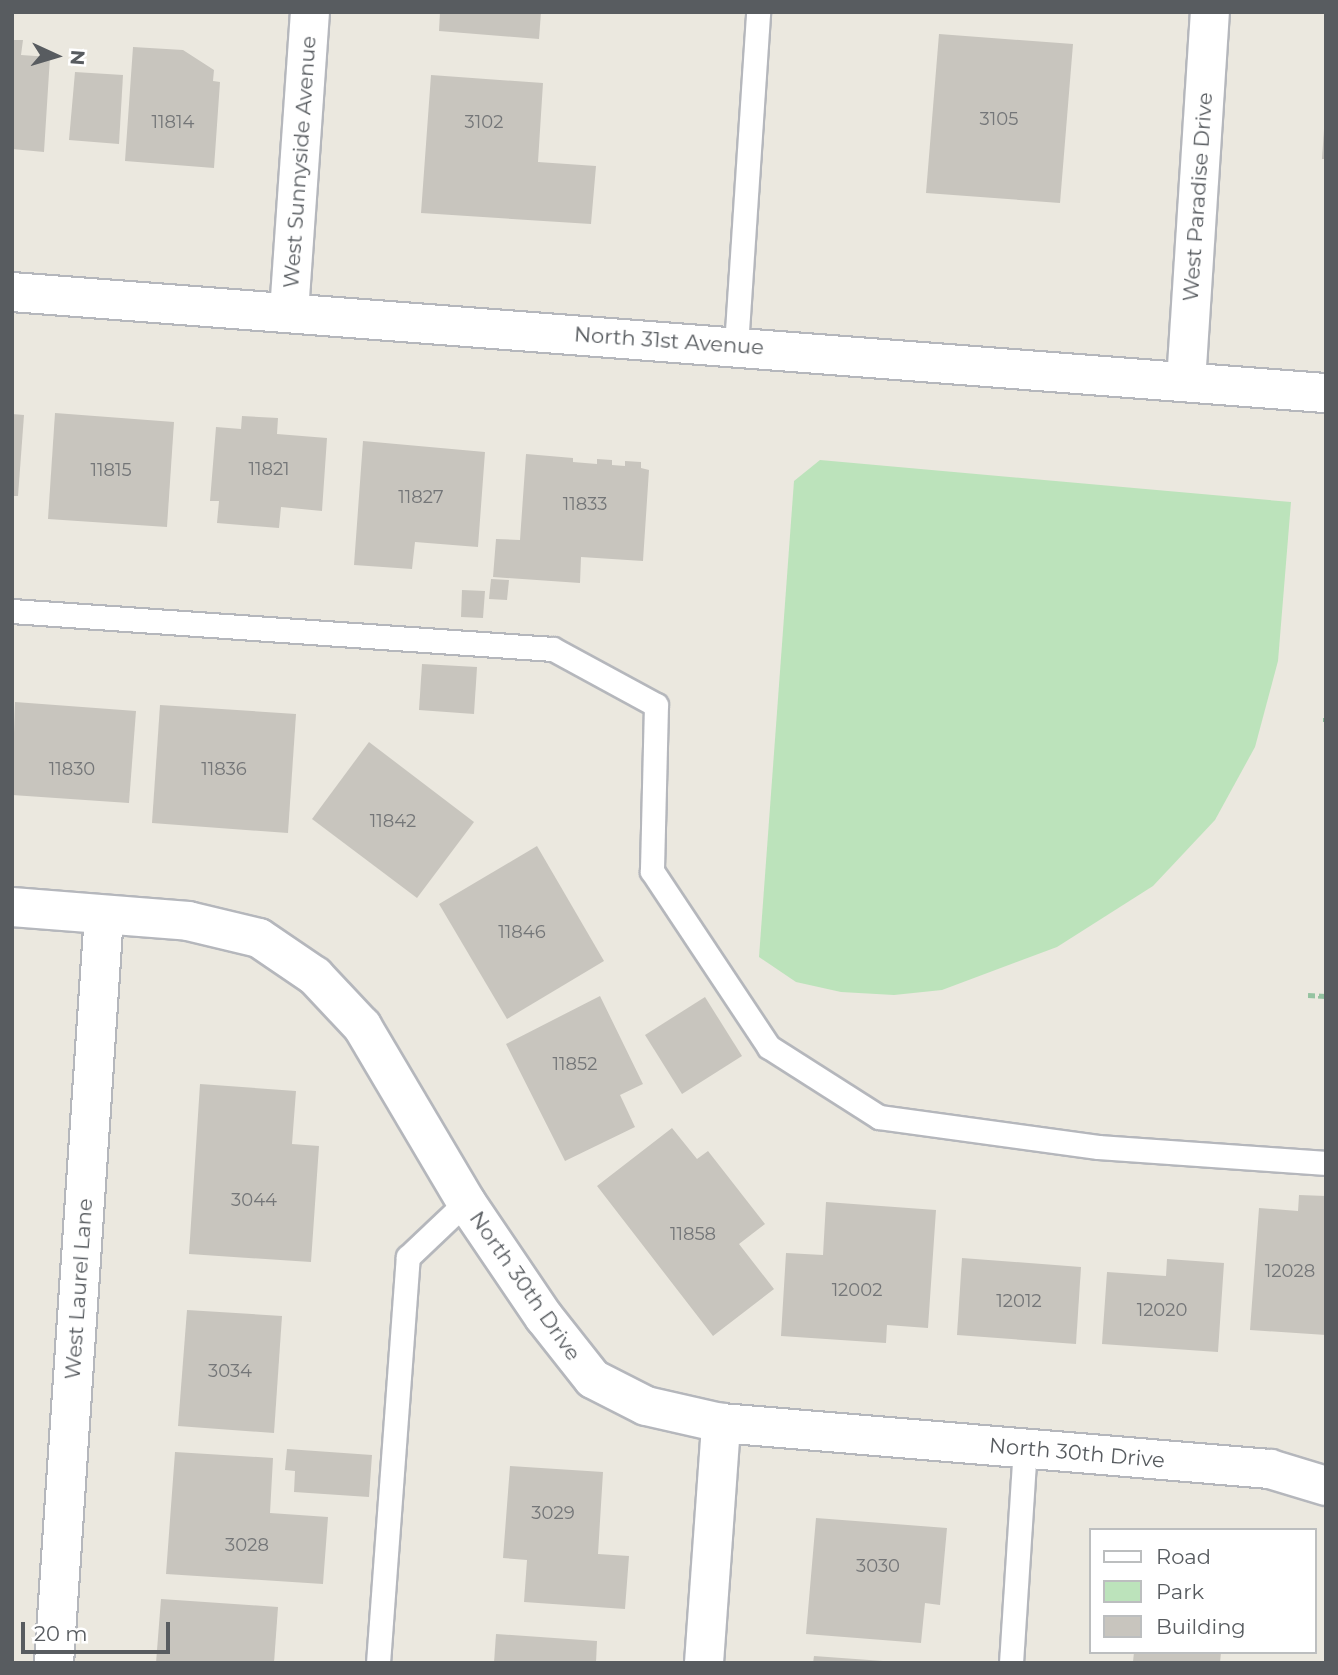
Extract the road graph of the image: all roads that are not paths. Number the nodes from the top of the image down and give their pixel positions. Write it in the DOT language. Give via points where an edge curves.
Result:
graph roads {
  1 [pos="310,12"];
  2 [pos="758,12"];
  3 [pos="1210,12"];
  4 [pos="12,292"];
  5 [pos="289,312"];
  6 [pos="736,346"];
  7 [pos="1186,382"];
  8 [pos="1326,393"];
  9 [pos="12,611"];
  10 [pos="12,907"];
  11 [pos="104,915"];
  12 [pos="1326,1163"];
  13 [pos="466,1202"];
  14 [pos="721,1423"];
  15 [pos="1025,1449"];
  16 [pos="1326,1486"];
  17 [pos="54,1663"];
  18 [pos="378,1663"];
  19 [pos="704,1663"];
  20 [pos="1011,1663"];
  1 -- 5 [label="street, West Sunnyside Avenue"];
  2 -- 6 [label="lane"];
  3 -- 7 [label="street, West Paradise Drive"];
  4 -- 5 [label="street, North 31st Avenue"];
  5 -- 6 [label="street, North 31st Avenue"];
  6 -- 7 [label="street, North 31st Avenue"];
  7 -- 8 [label="street, North 31st Avenue"];
  9 -- 12 [label="lane" via="554,649 656,705 652,871 769,1047 878,1118 1098,1147"];
  10 -- 11 [label="street, North 30th Drive"];
  11 -- 13 [label="street, North 30th Drive" via="188,921 259,938 315,976 362,1026"];
  11 -- 17 [label="street, West Laurel Lane"];
  13 -- 14 [label="street, North 30th Drive" via="544,1317 593,1379 646,1406"];
  13 -- 18 [label="lane" via="408,1257"];
  14 -- 15 [label="street, North 30th Drive"];
  14 -- 19 [label="street"];
  15 -- 16 [label="street, North 30th Drive" via="1270,1469"];
  15 -- 20 [label="lane"];
}
